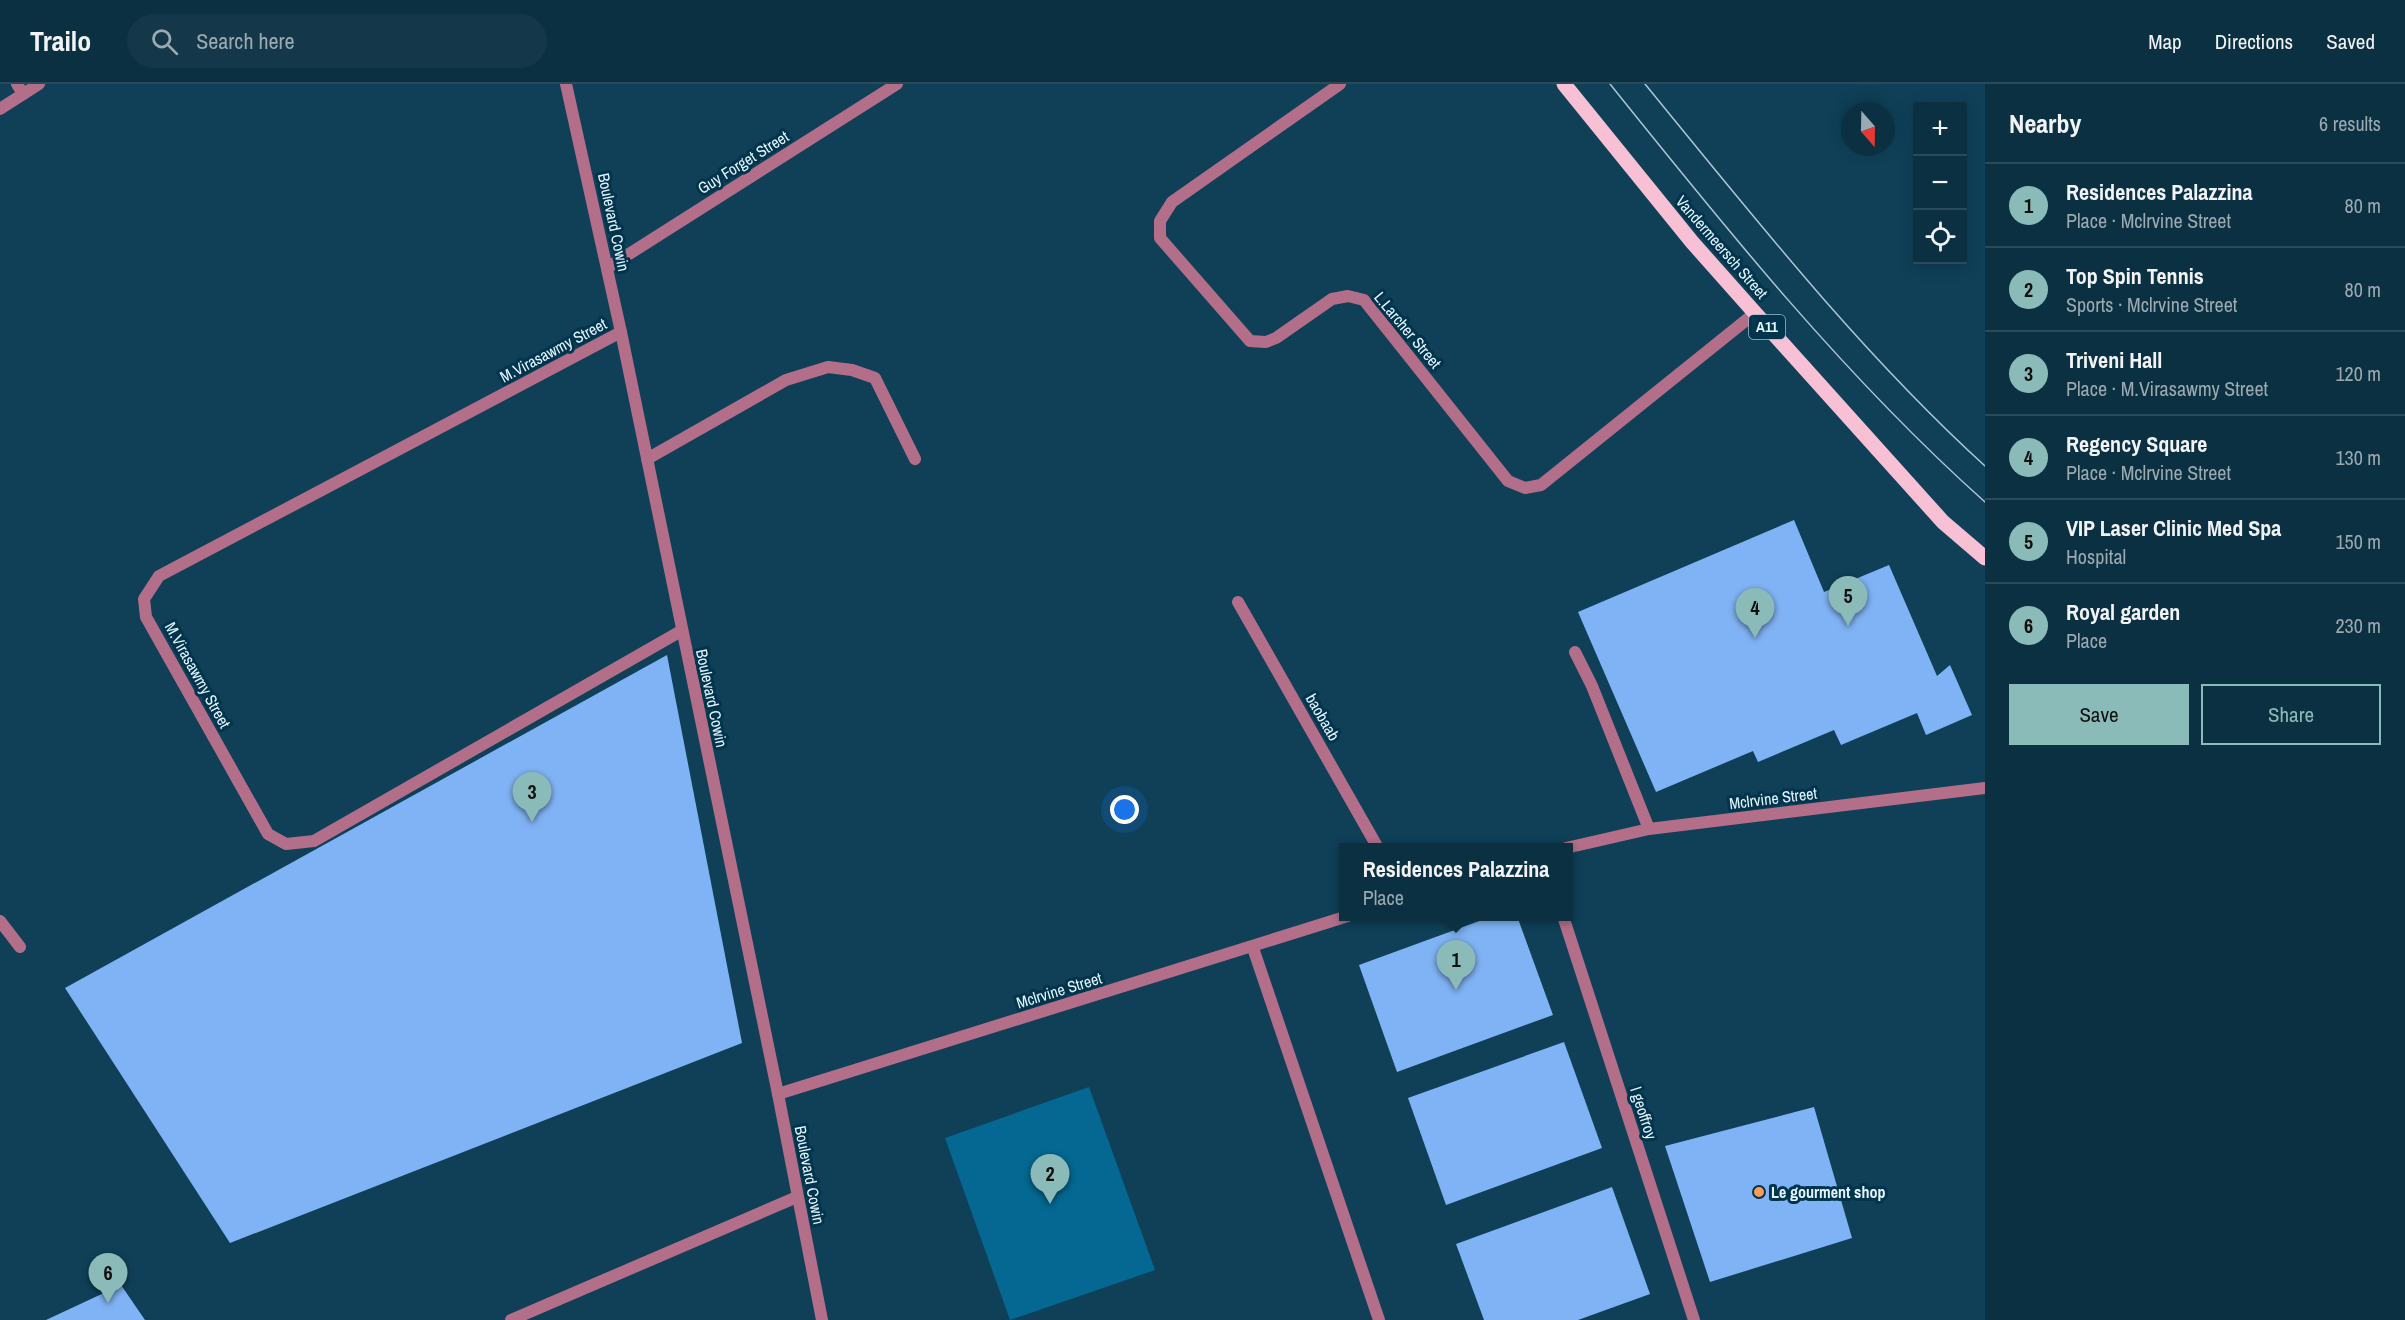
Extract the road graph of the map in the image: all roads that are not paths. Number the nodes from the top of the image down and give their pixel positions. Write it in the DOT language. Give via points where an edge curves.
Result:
graph roads {
  1 [pos="39,84"];
  2 [pos="566,84"];
  3 [pos="897,84"];
  4 [pos="1340,84"];
  5 [pos="1564,84"];
  6 [pos="20,89"];
  7 [pos="0,109"];
  8 [pos="607,268"];
  9 [pos="1755,313"];
  10 [pos="621,332"];
  11 [pos="646,459"];
  12 [pos="915,459"];
  13 [pos="1985,558"];
  14 [pos="1238,602"];
  15 [pos="681,631"];
  16 [pos="1575,652"];
  17 [pos="1985,788"];
  18 [pos="1648,830"];
  19 [pos="1375,843"];
  20 [pos="1573,846"];
  21 [pos="1339,919"];
  22 [pos="0,921"];
  23 [pos="1565,921"];
  24 [pos="20,947"];
  25 [pos="1252,948"];
  26 [pos="778,1094"];
  27 [pos="797,1197"];
  28 [pos="511,1320"];
  29 [pos="822,1320"];
  30 [pos="1378,1320"];
  31 [pos="1694,1320"];
  1 -- 6 [label="street"];
  2 -- 8 [label="street, Boulevard Cowin"];
  3 -- 8 [label="street, Guy Forget Street"];
  4 -- 9 [label="street, L.Larcher Street" via="1172,202 1160,221 1160,238 1250,341 1276,338 1332,299 1348,296 1364,300 1508,481 1525,488 1541,485"];
  5 -- 9 [label="main road, Vandermeersch Street / A11"];
  6 -- 7 [label="street"];
  8 -- 10 [label="street, Boulevard Cowin"];
  9 -- 13 [label="main road, Vandermeersch Street / A11" via="1943,522"];
  10 -- 11 [label="street, Boulevard Cowin"];
  10 -- 15 [label="street, M.Virasawmy Street" via="159,576 144,599 146,617 268,834 286,844 315,841"];
  11 -- 12 [label="street" via="786,380 828,367 876,378"];
  11 -- 15 [label="street, Boulevard Cowin"];
  14 -- 19 [label="street, baobaab"];
  15 -- 26 [label="street, Boulevard Cowin"];
  16 -- 18 [label="street"];
  17 -- 18 [label="street, Mclrvine Street"];
  18 -- 20 [label="street, Mclrvine Street"];
  21 -- 25 [label="street, Mclrvine Street"];
  22 -- 24 [label="street"];
  23 -- 31 [label="street, l geoffroy"];
  25 -- 26 [label="street, Mclrvine Street"];
  25 -- 30 [label="street"];
  26 -- 27 [label="street, Boulevard Cowin"];
  27 -- 28 [label="street"];
  27 -- 29 [label="street, Boulevard Cowin"];
}
